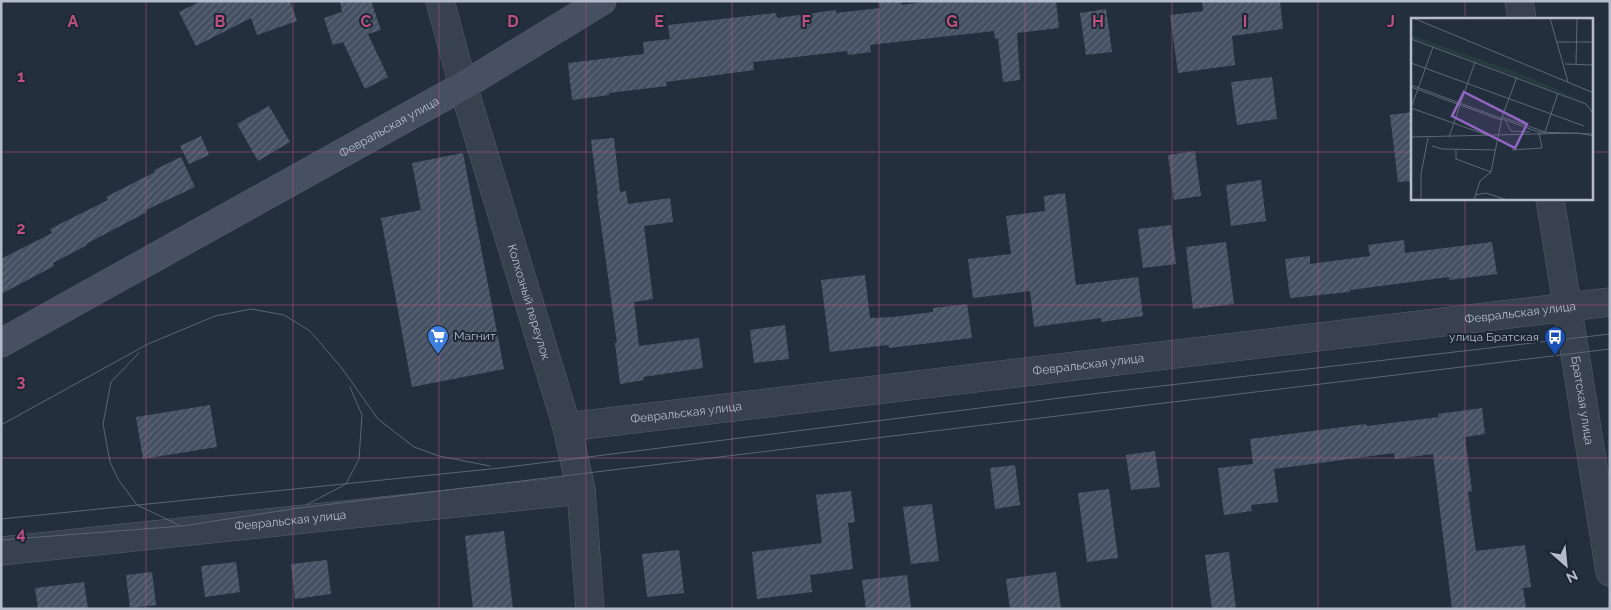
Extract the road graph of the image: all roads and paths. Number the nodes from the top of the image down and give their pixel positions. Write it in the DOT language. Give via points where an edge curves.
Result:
graph roads {
  1 [pos="440,1"];
  2 [pos="602,1"];
  3 [pos="1519,1"];
  4 [pos="1522,18"];
  5 [pos="463,86"];
  6 [pos="1550,200"];
  7 [pos="1610,302"];
  8 [pos="1567,308"];
  9 [pos="1,343"];
  10 [pos="567,427"];
  11 [pos="581,490"];
  12 [pos="1,551"];
  13 [pos="1610,572"];
  14 [pos="590,609"];
  1 -- 5 [label="street, Колхозный переулок"];
  2 -- 5 [label="street, Февральская улица"];
  3 -- 4 [label="street"];
  5 -- 9 [label="street, Февральская улица"];
  5 -- 10 [label="street, Колхозный переулок"];
  6 -- 8 [label="street, Братская улица"];
  7 -- 8 [label="street, Февральская улица"];
  8 -- 10 [label="street, Февральская улица"];
  8 -- 13 [label="street, Братская улица"];
  10 -- 11 [label="street, Колхозный переулок"];
  11 -- 12 [label="street, Февральская улица"];
  11 -- 14 [label="street, Колхозный переулок"];
}
